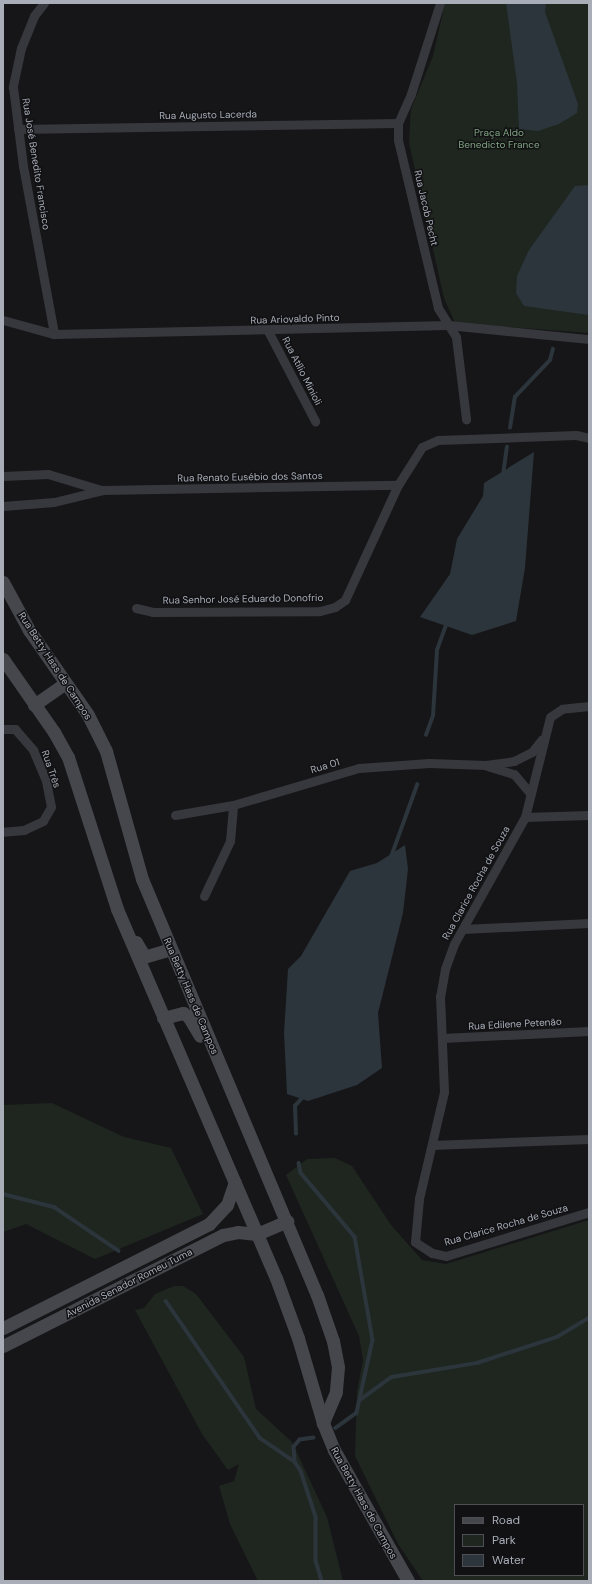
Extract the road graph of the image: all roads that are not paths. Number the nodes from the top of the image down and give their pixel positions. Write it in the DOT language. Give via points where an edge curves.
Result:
graph roads {
  1 [pos="44,3"];
  2 [pos="440,3"];
  3 [pos="398,123"];
  4 [pos="18,129"];
  5 [pos="3,320"];
  6 [pos="448,324"];
  7 [pos="268,331"];
  8 [pos="54,334"];
  9 [pos="589,339"];
  10 [pos="466,419"];
  11 [pos="315,421"];
  12 [pos="589,438"];
  13 [pos="3,476"];
  14 [pos="398,485"];
  15 [pos="103,490"];
  16 [pos="3,506"];
  17 [pos="3,582"];
  18 [pos="136,608"];
  19 [pos="3,659"];
  20 [pos="65,683"];
  21 [pos="34,705"];
  22 [pos="589,706"];
  23 [pos="3,729"];
  24 [pos="545,737"];
  25 [pos="486,766"];
  26 [pos="531,794"];
  27 [pos="233,805"];
  28 [pos="174,815"];
  29 [pos="589,815"];
  30 [pos="525,817"];
  31 [pos="3,832"];
  32 [pos="204,896"];
  33 [pos="117,909"];
  34 [pos="589,923"];
  35 [pos="463,929"];
  36 [pos="171,949"];
  37 [pos="163,1018"];
  38 [pos="589,1031"];
  39 [pos="442,1038"];
  40 [pos="226,1082"];
  41 [pos="589,1139"];
  42 [pos="432,1145"];
  43 [pos="235,1182"];
  44 [pos="589,1212"];
  45 [pos="287,1221"];
  46 [pos="257,1234"];
  47 [pos="3,1328"];
  48 [pos="3,1346"];
  49 [pos="323,1423"];
  50 [pos="408,1581"];
  1 -- 4 [label="street, Rua José Benedito Francisco" via="34,16 21,48 13,87"];
  2 -- 3 [label="street, Rua Jacob Pecht" via="411,94"];
  3 -- 4 [label="street, Rua Augusto Lacerda"];
  3 -- 6 [label="street, Rua Jacob Pecht" via="398,140 438,308"];
  4 -- 8 [label="street, Rua José Benedito Francisco"];
  5 -- 8 [label="street, Rua Ariovaldo Pinto"];
  6 -- 7 [label="street, Rua Ariovaldo Pinto"];
  6 -- 9 [label="street, Rua Ariovaldo Pinto"];
  6 -- 10 [label="street, Rua Jacob Pecht" via="456,337"];
  7 -- 8 [label="street, Rua Ariovaldo Pinto"];
  7 -- 11 [label="street, Rua Atílio Minioli"];
  12 -- 14 [label="street, Rua Senhor José Eduardo Donofrio" via="576,435 438,440 422,447"];
  13 -- 15 [label="street, Rua Renato Eusébio dos Santos" via="48,474"];
  14 -- 15 [label="street, Rua Renato Eusébio dos Santos"];
  14 -- 18 [label="street, Rua Senhor José Eduardo Donofrio" via="345,600 335,607 320,611 153,612"];
  15 -- 16 [label="street, Rua Renato Eusébio dos Santos" via="54,502"];
  17 -- 20 [label="street, Rua Betty Hass de Campos" via="29,630"];
  19 -- 21 [label="street, Rua Betty Hass de Campos"];
  20 -- 21 [label="street"];
  20 -- 36 [label="street, Rua Betty Hass de Campos" via="88,715 106,752 142,879"];
  21 -- 33 [label="street, Rua Betty Hass de Campos" via="54,732 68,758"];
  22 -- 24 [label="street, Rua Clarice Rocha de Souza" via="571,707 555,712 548,720"];
  23 -- 31 [label="street, Rua Três" via="15,729 33,750 46,781 51,807 43,821 24,830"];
  24 -- 25 [label="street, Rua 01" via="523,758"];
  24 -- 26 [label="street, Rua Clarice Rocha de Souza"];
  25 -- 26 [label="street, Rua 01" via="514,774"];
  25 -- 27 [label="street, Rua 01" via="429,763 359,768"];
  26 -- 30 [label="street, Rua Clarice Rocha de Souza"];
  27 -- 28 [label="street, Rua 01"];
  27 -- 32 [label="street" via="230,841"];
  29 -- 30 [label="street"];
  30 -- 35 [label="street, Rua Clarice Rocha de Souza"];
  33 -- 36 [label="street" via="142,954 147,956"];
  33 -- 37 [label="street, Rua Betty Hass de Campos"];
  34 -- 35 [label="street"];
  35 -- 39 [label="street, Rua Clarice Rocha de Souza" via="454,944 445,969 440,996"];
  36 -- 40 [label="street, Rua Betty Hass de Campos"];
  37 -- 40 [label="street" via="176,1013 188,1016"];
  37 -- 43 [label="street, Rua Betty Hass de Campos"];
  38 -- 39 [label="street, Rua Edilene Petenão"];
  39 -- 42 [label="street, Rua Clarice Rocha de Souza" via="444,1092"];
  40 -- 45 [label="street, Rua Betty Hass de Campos"];
  41 -- 42 [label="street"];
  42 -- 44 [label="street, Rua Clarice Rocha de Souza" via="419,1199 415,1242 432,1253 446,1256"];
  43 -- 46 [label="street, Rua Betty Hass de Campos"];
  43 -- 47 [label="street, Avenida Senador Romeu Tuma" via="227,1204 209,1224"];
  45 -- 46 [label="street"];
  45 -- 49 [label="street, Rua Betty Hass de Campos" via="333,1341 338,1367 336,1392"];
  46 -- 48 [label="street, Avenida Senador Romeu Tuma" via="238,1232 223,1235"];
  46 -- 49 [label="street, Rua Betty Hass de Campos" via="298,1338"];
  49 -- 50 [label="street, Rua Betty Hass de Campos" via="334,1450"];
}
